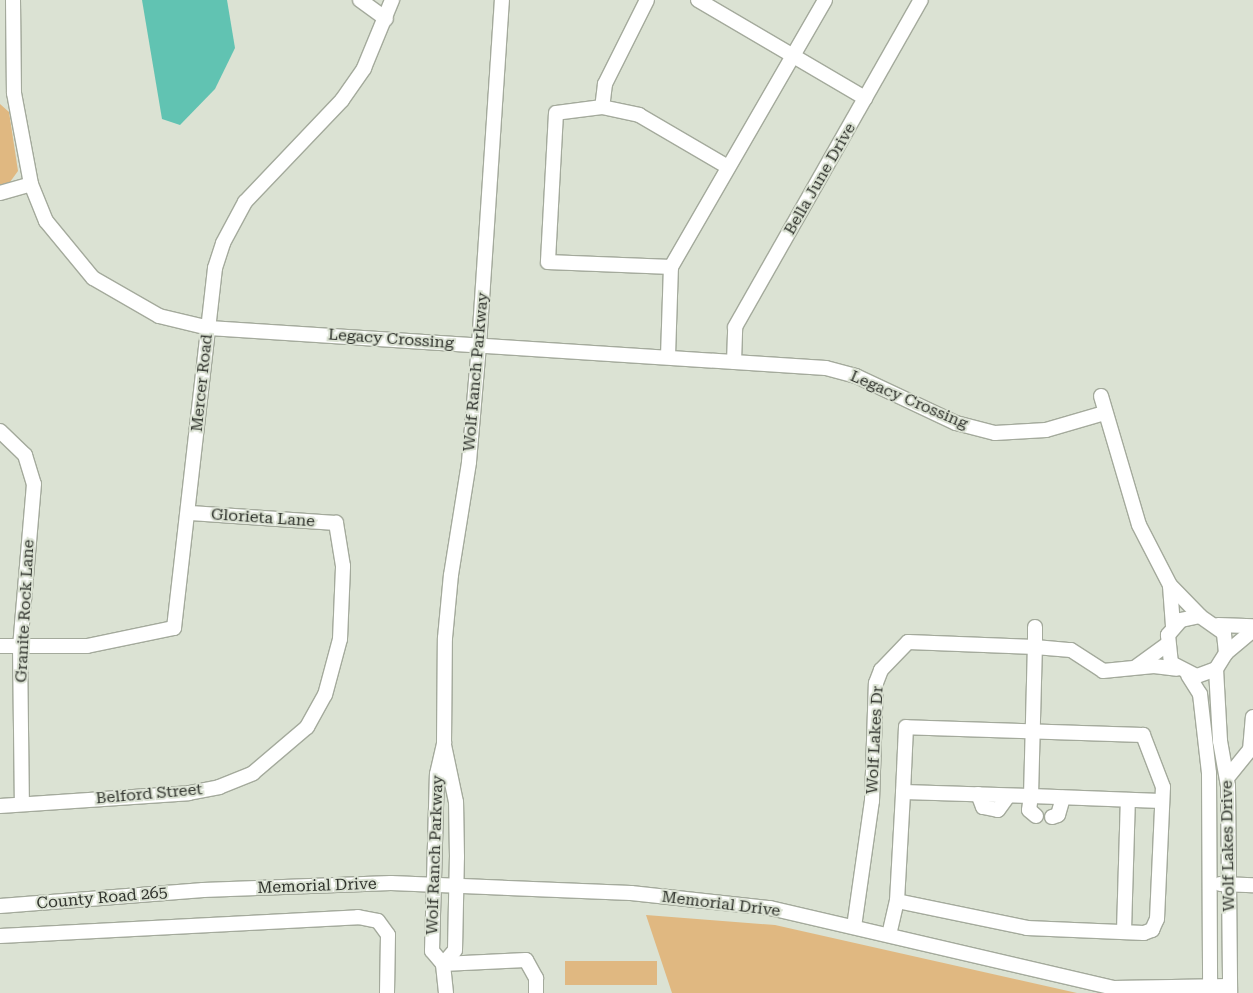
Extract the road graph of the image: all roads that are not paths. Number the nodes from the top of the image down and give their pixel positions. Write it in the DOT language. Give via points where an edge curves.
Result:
graph roads {
  1 [pos="13,0"];
  2 [pos="360,0"];
  3 [pos="392,0"];
  4 [pos="502,0"];
  5 [pos="647,0"];
  6 [pos="698,0"];
  7 [pos="825,0"];
  8 [pos="921,0"];
  9 [pos="386,19"];
  10 [pos="793,56"];
  11 [pos="14,93"];
  12 [pos="0,95"];
  13 [pos="865,98"];
  14 [pos="602,107"];
  15 [pos="728,167"];
  16 [pos="31,184"];
  17 [pos="0,193"];
  18 [pos="671,267"];
  19 [pos="209,328"];
  20 [pos="479,345"];
  21 [pos="668,356"];
  22 [pos="734,362"];
  23 [pos="1101,396"];
  24 [pos="1104,413"];
  25 [pos="0,431"];
  26 [pos="190,513"];
  27 [pos="336,523"];
  28 [pos="1170,585"];
  29 [pos="1200,616"];
  30 [pos="1218,625"];
  31 [pos="1173,626"];
  32 [pos="1035,627"];
  33 [pos="1253,628"];
  34 [pos="1166,645"];
  35 [pos="0,646"];
  36 [pos="20,647"];
  37 [pos="1035,647"];
  38 [pos="1226,653"];
  39 [pos="1136,668"];
  40 [pos="1216,669"];
  41 [pos="1182,672"];
  42 [pos="1253,717"];
  43 [pos="1033,731"];
  44 [pos="444,743"];
  45 [pos="1227,778"];
  46 [pos="903,792"];
  47 [pos="1031,796"];
  48 [pos="1063,798"];
  49 [pos="1128,800"];
  50 [pos="1161,801"];
  51 [pos="22,804"];
  52 [pos="0,806"];
  53 [pos="1036,816"];
  54 [pos="1052,817"];
  55 [pos="1210,884"];
  56 [pos="1229,884"];
  57 [pos="436,885"];
  58 [pos="1253,885"];
  59 [pos="456,886"];
  60 [pos="203,890"];
  61 [pos="897,901"];
  62 [pos="0,906"];
  63 [pos="854,926"];
  64 [pos="1124,931"];
  65 [pos="889,935"];
  66 [pos="0,936"];
  67 [pos="443,964"];
  68 [pos="1210,989"];
  69 [pos="1230,989"];
  70 [pos="387,993"];
  71 [pos="446,993"];
  72 [pos="536,993"];
  1 -- 11 [label="street, Legacy Crossing" via="10,23"];
  2 -- 9 [label="street"];
  3 -- 9 [label="street, Mercer Road"];
  4 -- 20 [label="street, Wolf Ranch Parkway"];
  5 -- 14 [label="street" via="605,84"];
  6 -- 10 [label="street"];
  7 -- 10 [label="street"];
  8 -- 13 [label="street, Bella June Drive"];
  9 -- 19 [label="street, Mercer Road" via="364,68 342,100 245,202 215,268"];
  10 -- 13 [label="street"];
  10 -- 15 [label="street"];
  11 -- 12 [label="street"];
  11 -- 16 [label="street, Legacy Crossing"];
  13 -- 22 [label="street, Bella June Drive" via="735,327"];
  14 -- 15 [label="street" via="639,115"];
  14 -- 18 [label="street" via="556,113 548,262"];
  15 -- 18 [label="street"];
  16 -- 17 [label="street"];
  16 -- 19 [label="street, Legacy Crossing" via="46,221 93,278 158,316"];
  18 -- 21 [label="street"];
  19 -- 20 [label="street, Legacy Crossing"];
  19 -- 26 [label="street, Mercer Road"];
  20 -- 21 [label="street, Legacy Crossing"];
  20 -- 44 [label="street, Wolf Ranch Parkway" via="469,462 445,638"];
  21 -- 22 [label="street, Legacy Crossing"];
  22 -- 24 [label="street, Legacy Crossing" via="826,368 863,379 956,423 995,432 1046,430"];
  23 -- 24 [label="street"];
  24 -- 28 [label="street" via="1139,525"];
  25 -- 36 [label="street, Granite Rock Lane" via="25,455 34,484"];
  26 -- 27 [label="street, Glorieta Lane"];
  26 -- 36 [label="street, Mercer Road" via="174,628 87,646"];
  27 -- 51 [label="street, Belford Street" via="343,566 335,667 307,727 282,753 253,773 189,793"];
  28 -- 29 [label="street"];
  28 -- 31 [label="street"];
  29 -- 30 [label="street"];
  29 -- 31 [label="street"];
  30 -- 33 [label="street"];
  30 -- 38 [label="street"];
  31 -- 34 [label="street"];
  32 -- 37 [label="street"];
  33 -- 38 [label="street"];
  34 -- 39 [label="street"];
  34 -- 41 [label="street"];
  35 -- 36 [label="street, Mercer Road"];
  36 -- 51 [label="street, Granite Rock Lane"];
  37 -- 39 [label="street, Wolf Lakes Dr" via="1071,650 1103,671"];
  37 -- 43 [label="street"];
  37 -- 63 [label="street, Wolf Lakes Dr" via="908,642 881,670 876,683 872,801"];
  38 -- 40 [label="street"];
  39 -- 41 [label="street, Wolf Lakes Dr"];
  40 -- 41 [label="street"];
  40 -- 45 [label="street, Wolf Lakes Drive"];
  41 -- 55 [label="street, Wolf Lakes Drive" via="1200,694 1209,773"];
  42 -- 45 [label="street" via="1250,750"];
  43 -- 46 [label="street" via="906,727"];
  43 -- 47 [label="street"];
  43 -- 50 [label="street" via="1143,735 1163,787"];
  44 -- 57 [label="street, Wolf Ranch Parkway" via="437,774"];
  44 -- 59 [label="street, Wolf Ranch Parkway" via="456,802"];
  45 -- 56 [label="street, Wolf Lakes Drive"];
  46 -- 47 [label="street"];
  46 -- 61 [label="street"];
  47 -- 48 [label="street"];
  47 -- 53 [label="street" via="1029,810"];
  48 -- 49 [label="street"];
  48 -- 54 [label="street" via="1058,815"];
  49 -- 50 [label="street"];
  49 -- 64 [label="street"];
  50 -- 64 [label="street" via="1157,919 1152,930 1144,933"];
  51 -- 52 [label="street, Belford Street"];
  55 -- 56 [label="street"];
  55 -- 68 [label="street, Wolf Lakes Drive"];
  56 -- 58 [label="street"];
  56 -- 69 [label="street, Wolf Lakes Drive"];
  57 -- 59 [label="street, Memorial Drive"];
  57 -- 60 [label="street, Memorial Drive"];
  57 -- 67 [label="street, Wolf Ranch Parkway" via="432,951"];
  59 -- 63 [label="street, Memorial Drive" via="716,901"];
  59 -- 67 [label="street, Wolf Ranch Parkway" via="455,950"];
  60 -- 62 [label="street, County Road 265"];
  61 -- 64 [label="street" via="1027,928"];
  61 -- 65 [label="street"];
  63 -- 65 [label="street, Memorial Drive"];
  65 -- 68 [label="street, Memorial Drive" via="1113,988"];
  66 -- 70 [label="street" via="358,916 378,921 388,935"];
  67 -- 71 [label="street, Wolf Ranch Parkway"];
  67 -- 72 [label="street" via="526,960 536,978"];
  68 -- 69 [label="street, Memorial Drive"];
}
